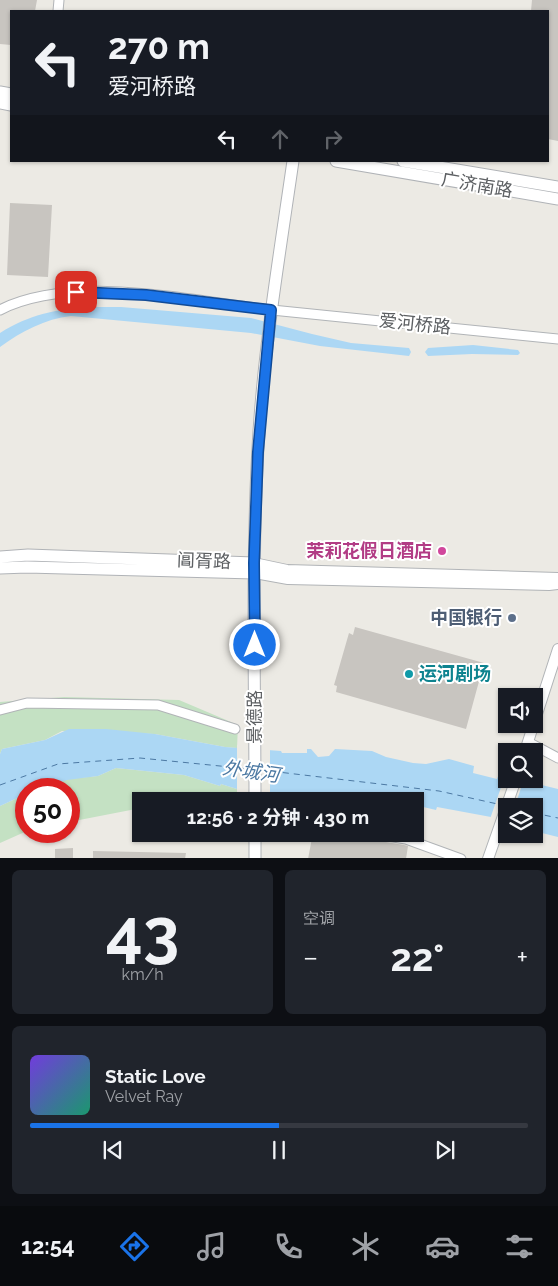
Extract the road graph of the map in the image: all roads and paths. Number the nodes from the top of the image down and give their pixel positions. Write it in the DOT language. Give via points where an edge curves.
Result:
graph roads {
  1 [pos="293,162"];
  2 [pos="342,162"];
  3 [pos="409,162"];
  4 [pos="558,188"];
  5 [pos="558,199"];
  6 [pos="0,310"];
  7 [pos="271,313"];
  8 [pos="558,339"];
  9 [pos="0,557"];
  10 [pos="0,568"];
  11 [pos="254,568"];
  12 [pos="558,578"];
  13 [pos="558,584"];
  14 [pos="558,649"];
  15 [pos="0,710"];
  16 [pos="235,729"];
  17 [pos="528,743"];
  18 [pos="543,753"];
  19 [pos="558,758"];
  20 [pos="513,788"];
  21 [pos="255,792"];
  22 [pos="255,842"];
  23 [pos="415,842"];
  24 [pos="255,858"];
  25 [pos="461,858"];
  26 [pos="488,858"];
  1 -- 7 [label="main road"];
  2 -- 5 [label="main road, 广济南路"];
  3 -- 4 [label="main road, 广济南路"];
  6 -- 7 [label="street, 爱河桥路" via="44,295 96,292 146,295"];
  7 -- 8 [label="street, 爱河桥路"];
  7 -- 11 [label="main road" via="259,429"];
  9 -- 11 [label="main road, 阊胥路" via="28,555"];
  10 -- 11 [label="main road, 阊胥路"];
  11 -- 12 [label="street, 阊胥路"];
  11 -- 13 [label="street, 阊胥路" via="288,579"];
  11 -- 21 [label="main road, 景德路"];
  14 -- 17 [label="street"];
  15 -- 16 [label="street" via="27,703 158,705"];
  18 -- 19 [label="street"];
  20 -- 26 [label="street"];
  22 -- 24 [label="main road"];
  23 -- 25 [label="street"];
}
